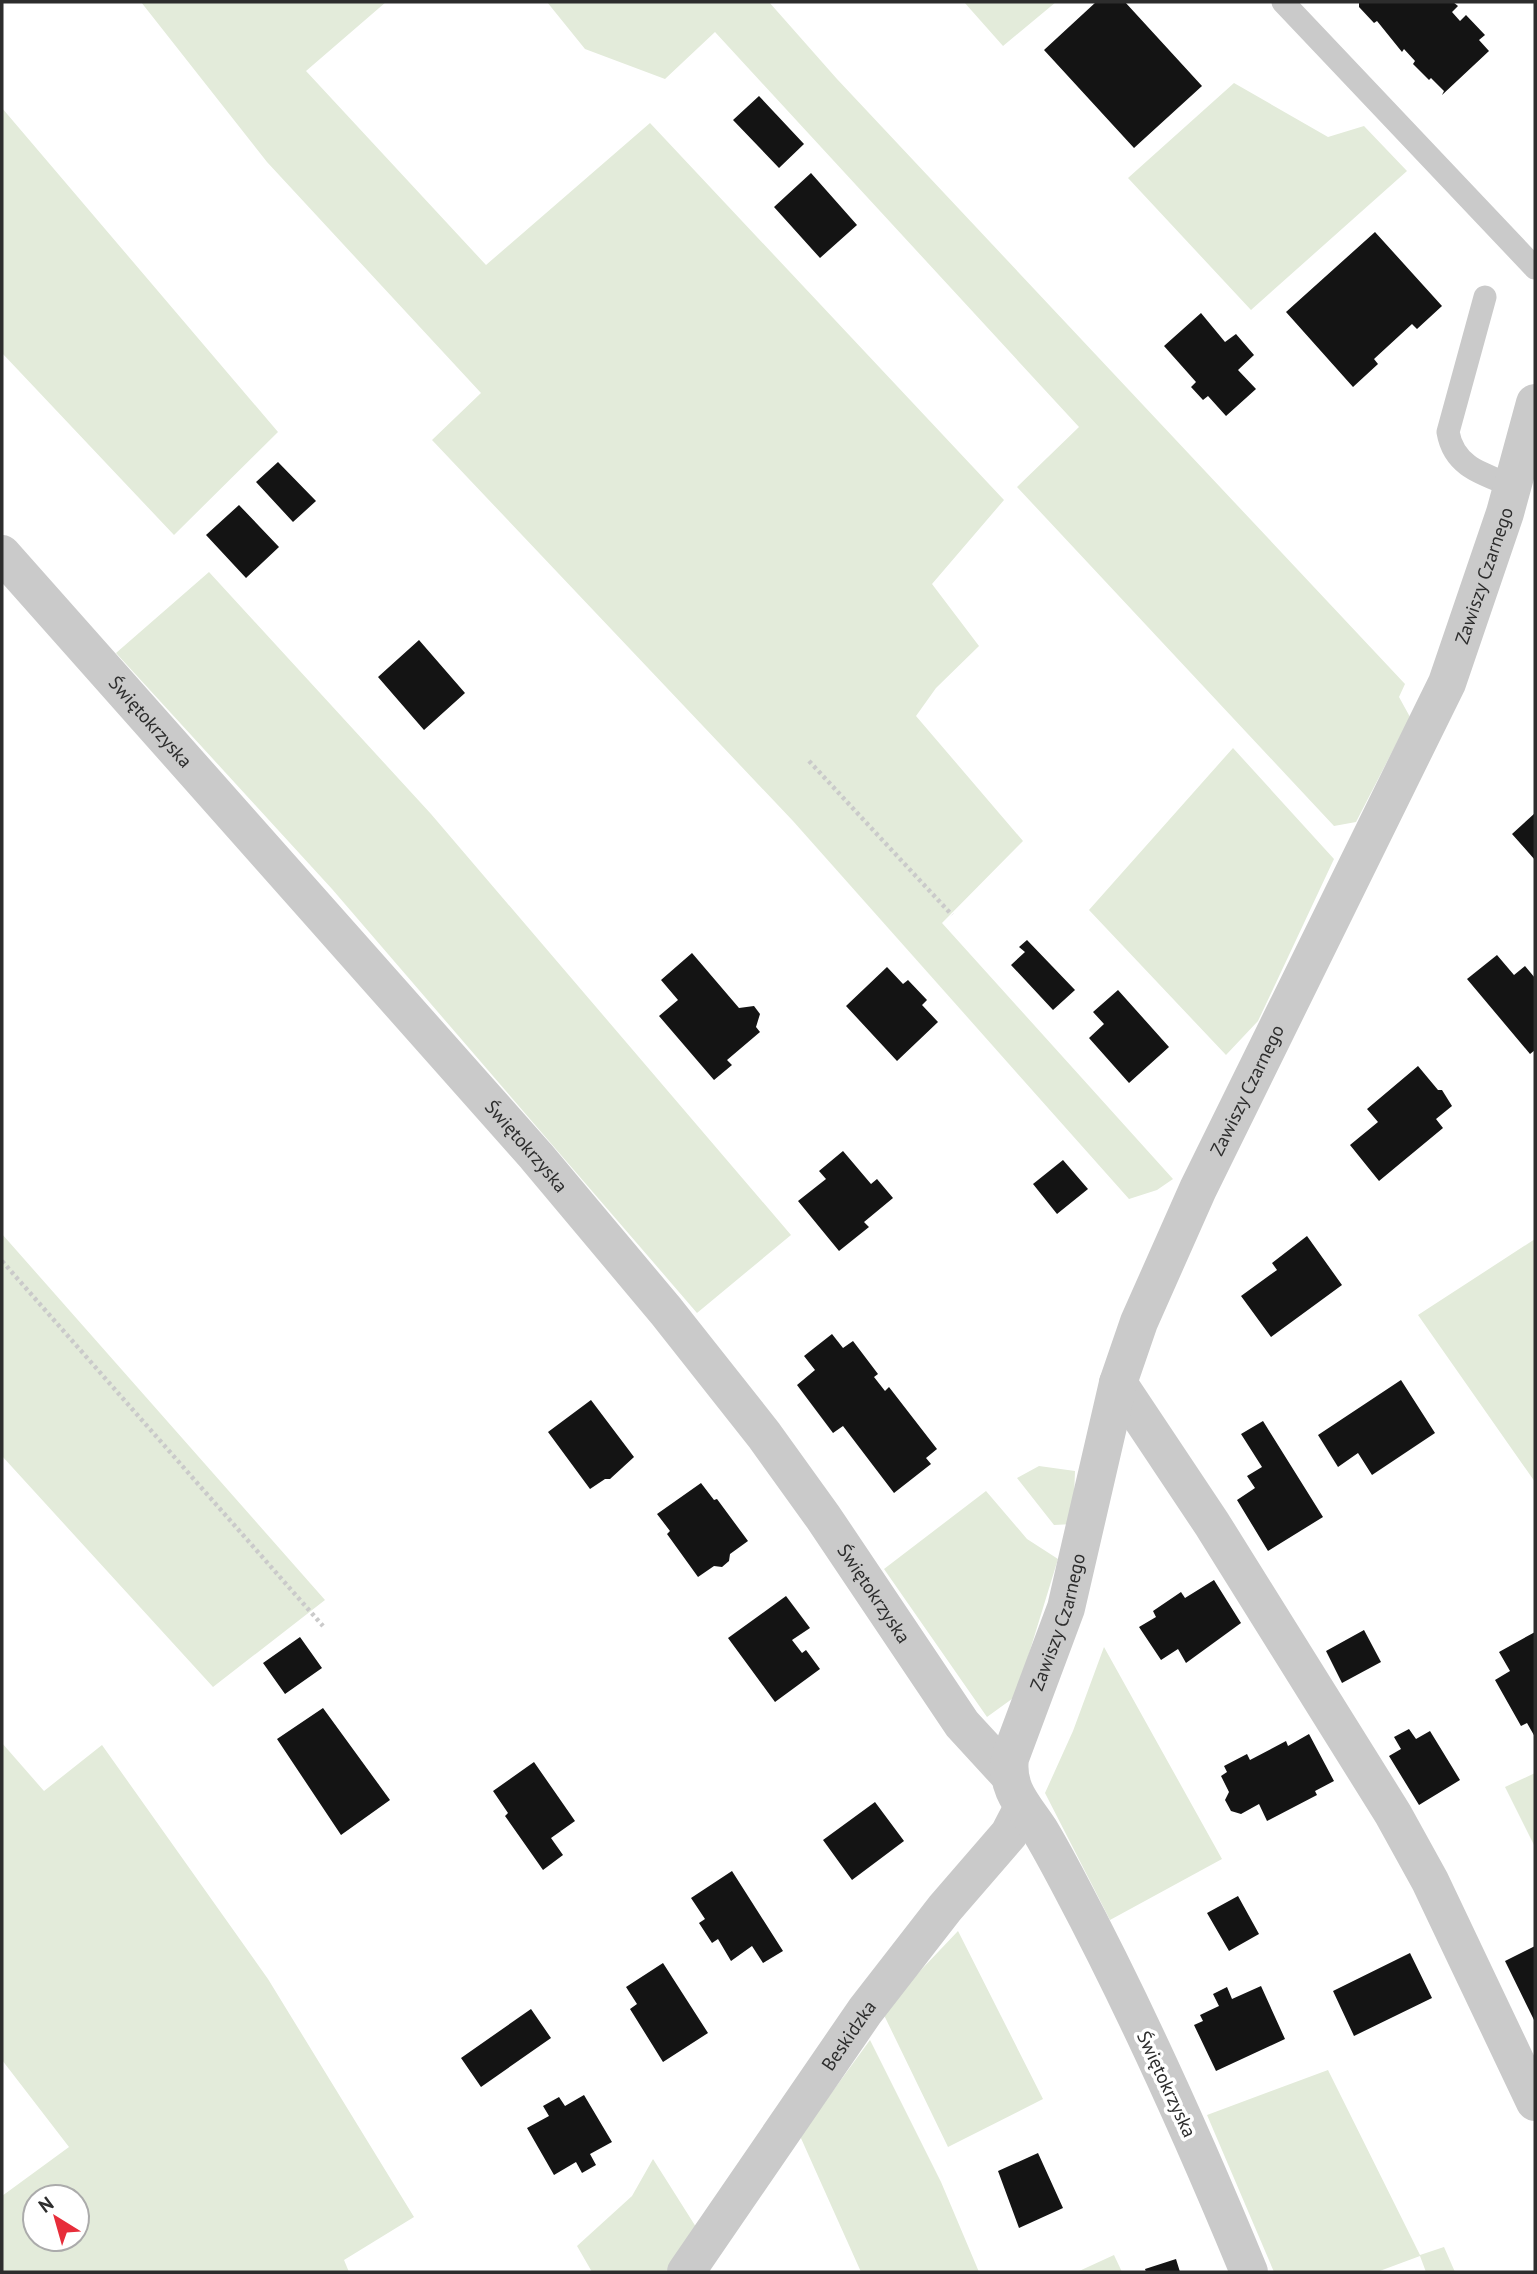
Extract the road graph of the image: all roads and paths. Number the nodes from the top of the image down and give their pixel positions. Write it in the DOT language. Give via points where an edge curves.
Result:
graph roads {
  1 [pos="1283,2"];
  2 [pos="1535,268"];
  3 [pos="1485,297"];
  4 [pos="1535,403"];
  5 [pos="1513,486"];
  6 [pos="2,554"];
  7 [pos="809,761"];
  8 [pos="952,915"];
  9 [pos="2,1261"];
  10 [pos="1118,1383"];
  11 [pos="323,1626"];
  12 [pos="1015,1791"];
  13 [pos="1535,2102"];
  14 [pos="685,2272"];
  15 [pos="1249,2272"];
  1 -- 2 [label="lane"];
  3 -- 5 [label="lane" via="1448,432 1450,446 1468,467"];
  4 -- 5 [label="street, Zawiszy Czarnego"];
  5 -- 10 [label="street, Zawiszy Czarnego" via="1447,683 1164,1261"];
  6 -- 12 [label="street, Świętokrzyska" via="527,1146 666,1311 809,1496 962,1724"];
  7 -- 8 [label="path"];
  9 -- 11 [label="path"];
  10 -- 12 [label="street, Zawiszy Czarnego" via="1066,1608 1016,1739"];
  10 -- 13 [label="street" via="1393,1814 1430,1881"];
  12 -- 14 [label="street, Beskidzka" via="1009,1834 865,2011"];
  12 -- 15 [label="street, Świętokrzyska" via="1069,1883 1149,2045"];
}
